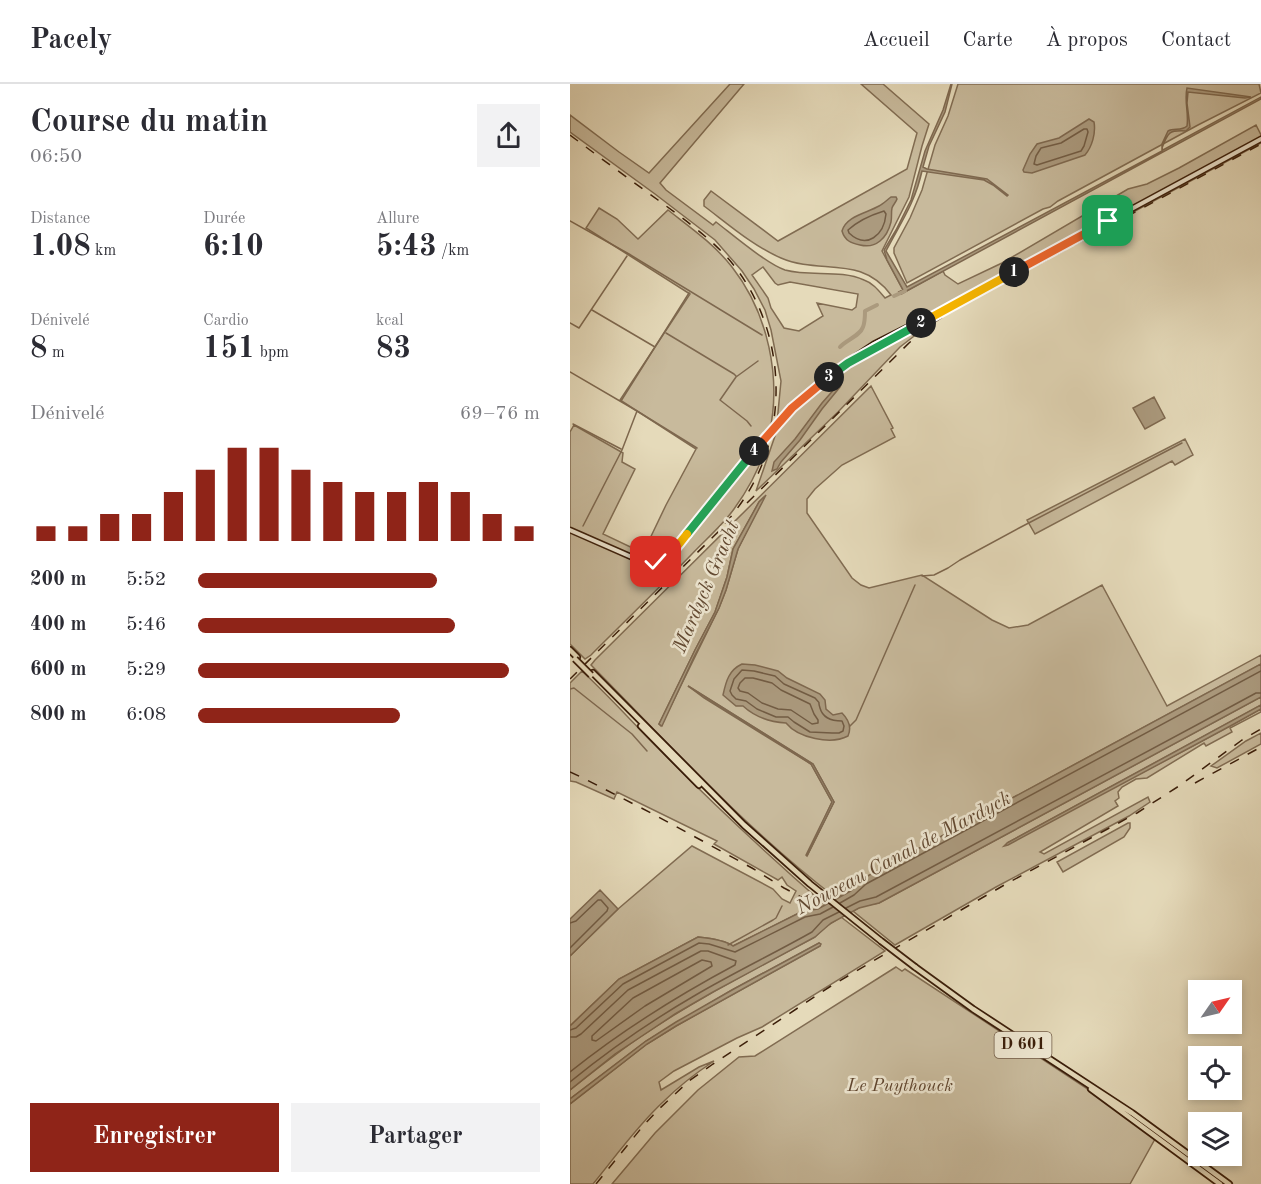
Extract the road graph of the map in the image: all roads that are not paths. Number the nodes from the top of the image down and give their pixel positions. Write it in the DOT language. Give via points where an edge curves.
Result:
graph roads {
  1 [pos="1261,139"];
  2 [pos="570,530"];
  3 [pos="570,652"];
  4 [pos="914,967"];
  5 [pos="1220,1184"];
  6 [pos="1229,1184"];
  1 -- 2 [label="main road" via="874,344 812,390 784,417 664,559 643,562"];
  3 -- 4 [label="main road, D 601, bridge" via="738,824"];
  4 -- 5 [label="main road, D 601"];
  4 -- 6 [label="main road, D 601" via="1145,1122"];
}
